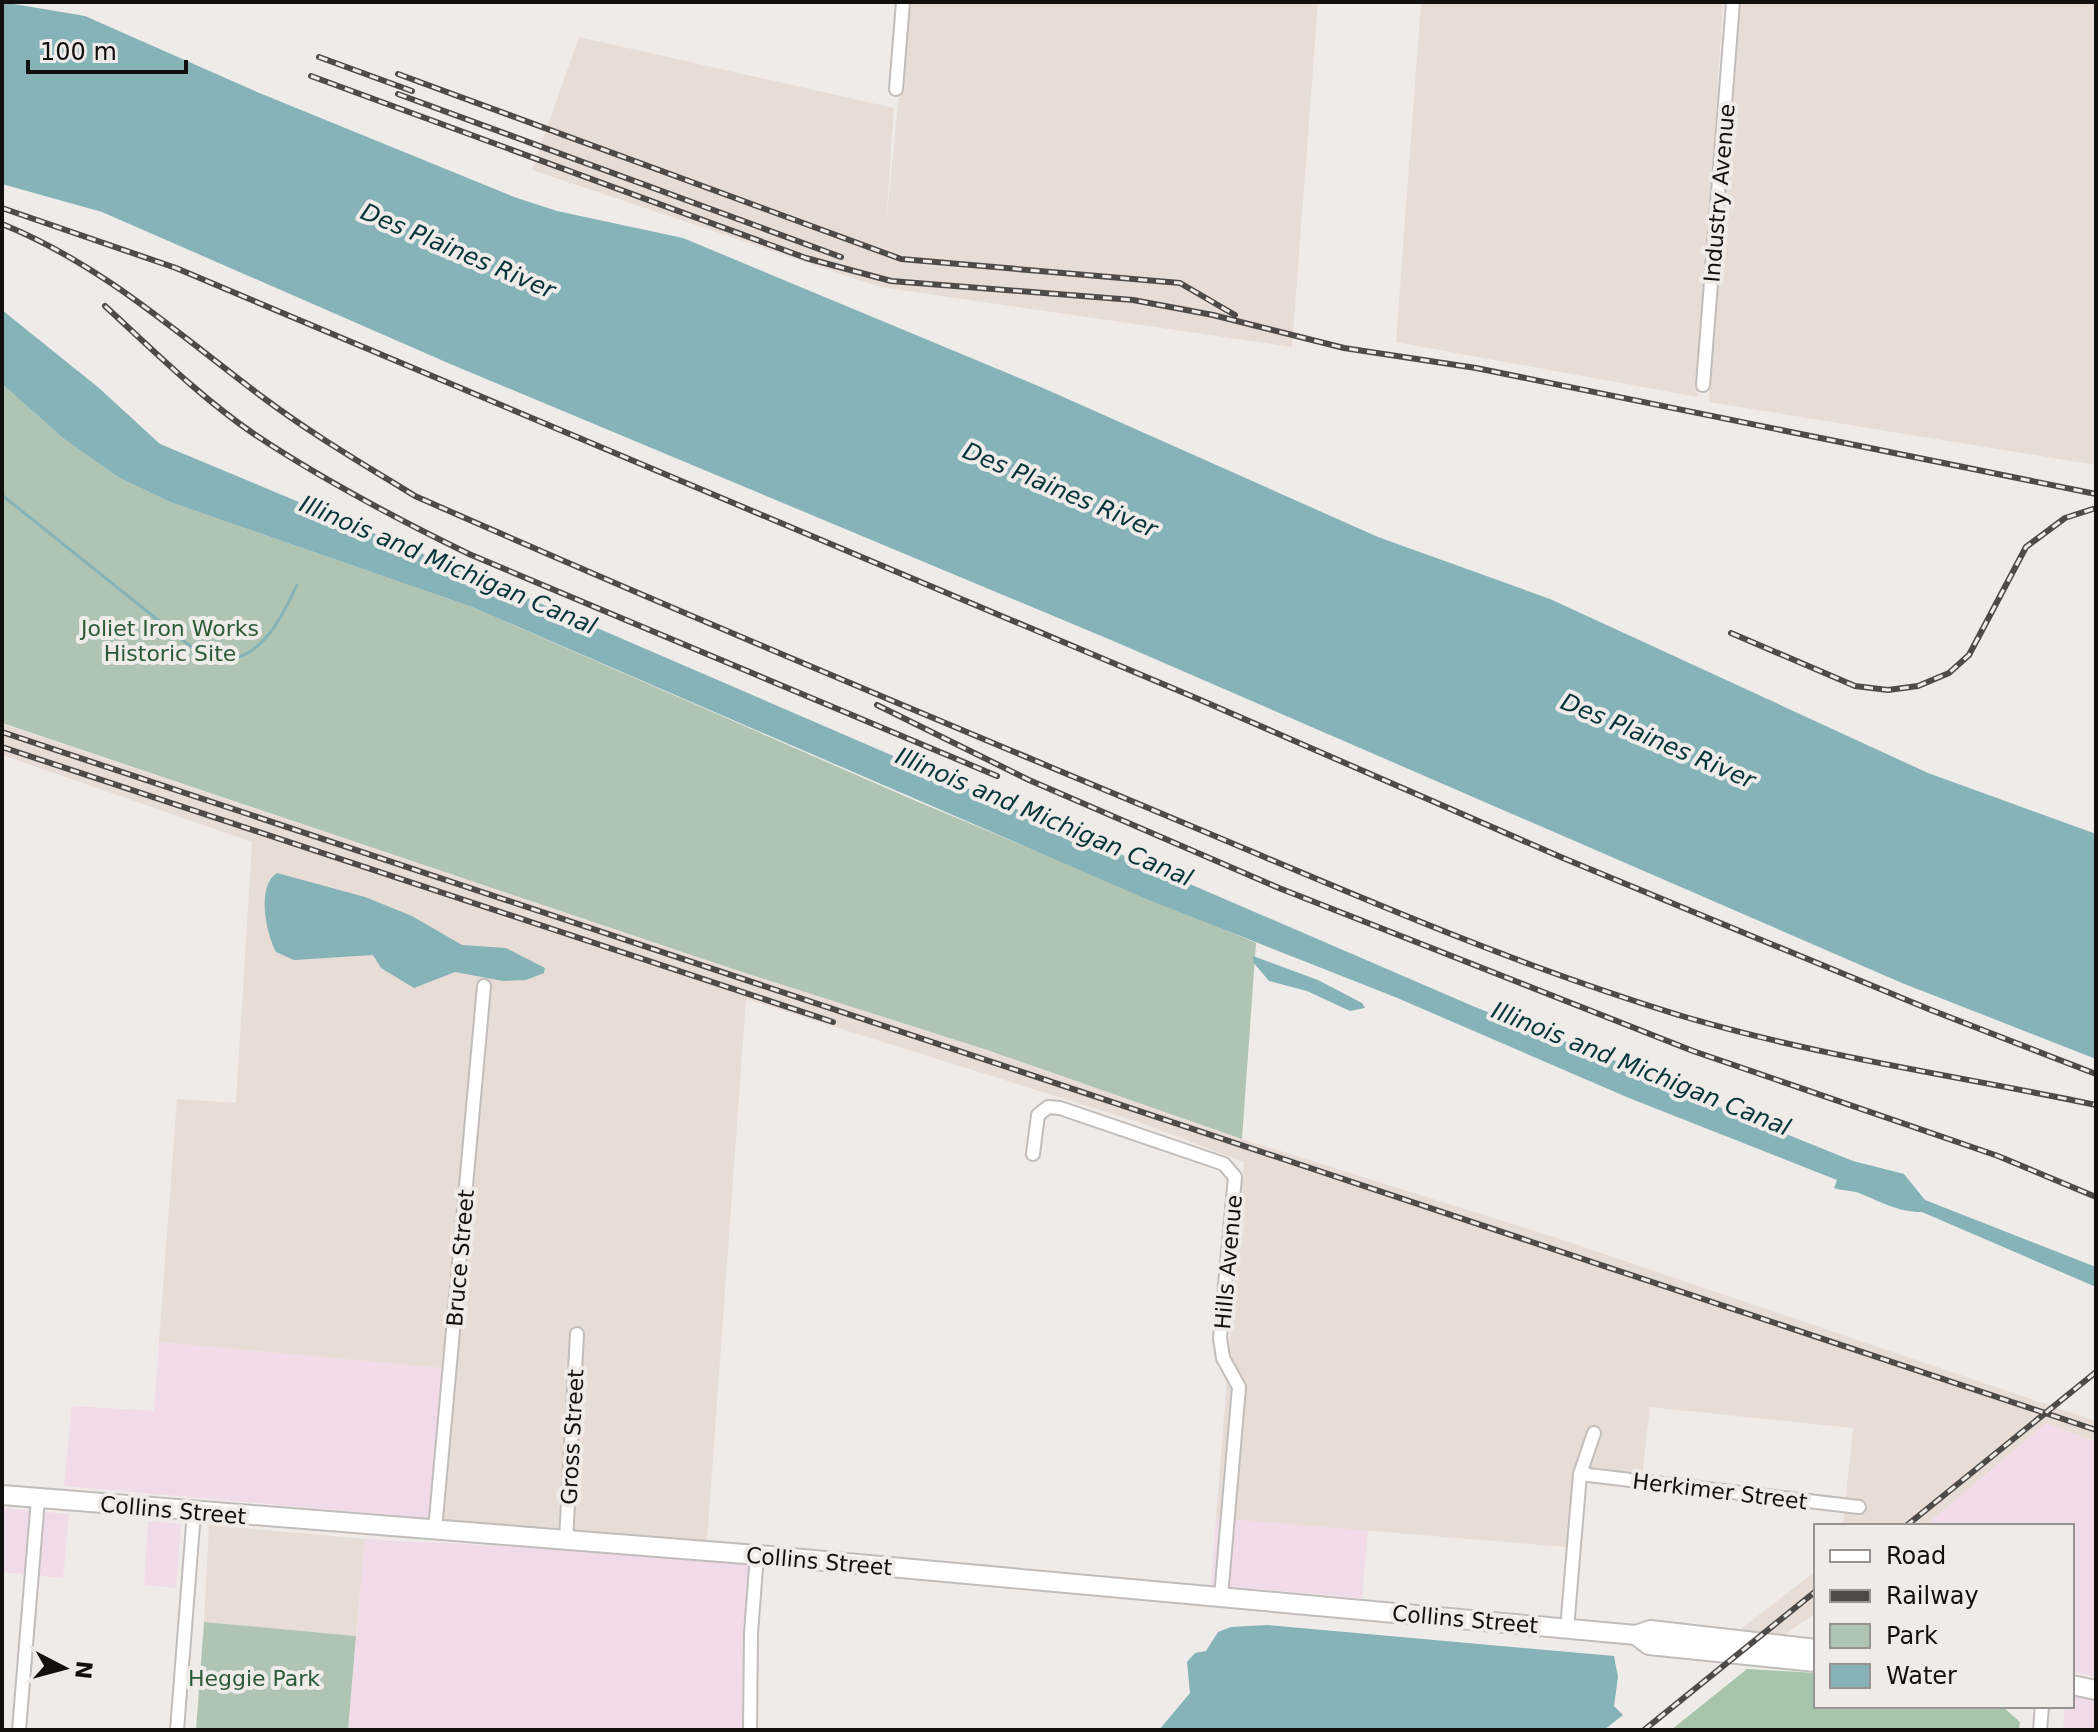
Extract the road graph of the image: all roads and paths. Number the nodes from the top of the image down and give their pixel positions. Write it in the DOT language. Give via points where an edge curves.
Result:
graph roads {
  1 [pos="903,2"];
  2 [pos="1733,2"];
  3 [pos="896,89"];
  4 [pos="1703,385"];
  5 [pos="484,986"];
  6 [pos="1033,1154"];
  7 [pos="577,1334"];
  8 [pos="1594,1433"];
  9 [pos="1580,1474"];
  10 [pos="2,1495"];
  11 [pos="38,1499"];
  12 [pos="1859,1507"];
  13 [pos="194,1512"];
  14 [pos="435,1530"];
  15 [pos="566,1540"];
  16 [pos="757,1555"];
  17 [pos="1221,1597"];
  18 [pos="1567,1629"];
  19 [pos="1636,1635"];
  20 [pos="1814,1649"];
  21 [pos="1814,1662"];
  22 [pos="2074,1685"];
  23 [pos="2096,1690"];
  24 [pos="2042,1708"];
  25 [pos="19,1730"];
  26 [pos="177,1730"];
  27 [pos="750,1730"];
  28 [pos="2040,1730"];
  1 -- 3 [label="street"];
  2 -- 4 [label="street, Industry Avenue"];
  5 -- 14 [label="street, Bruce Street"];
  6 -- 17 [label="street, Hills Avenue" via="1038,1115 1048,1107 1060,1108 1224,1164 1235,1177 1220,1338 1223,1358 1239,1387"];
  7 -- 15 [label="street, Gross Street"];
  8 -- 9 [label="street"];
  9 -- 12 [label="street, Herkimer Street"];
  9 -- 18 [label="street"];
  10 -- 11 [label="main road, Collins Street"];
  11 -- 13 [label="main road, Collins Street"];
  11 -- 25 [label="street"];
  13 -- 14 [label="main road, Collins Street"];
  13 -- 26 [label="street"];
  14 -- 15 [label="main road, Collins Street"];
  15 -- 16 [label="main road, Collins Street"];
  16 -- 17 [label="main road, Collins Street"];
  16 -- 27 [label="street"];
  17 -- 18 [label="main road, Collins Street"];
  18 -- 19 [label="main road, Collins Street"];
  19 -- 20 [label="main road, Collins Street" via="1650,1630"];
  19 -- 21 [label="main road, Collins Street" via="1649,1645"];
  22 -- 23 [label="main road"];
  24 -- 28 [label="street"];
}
